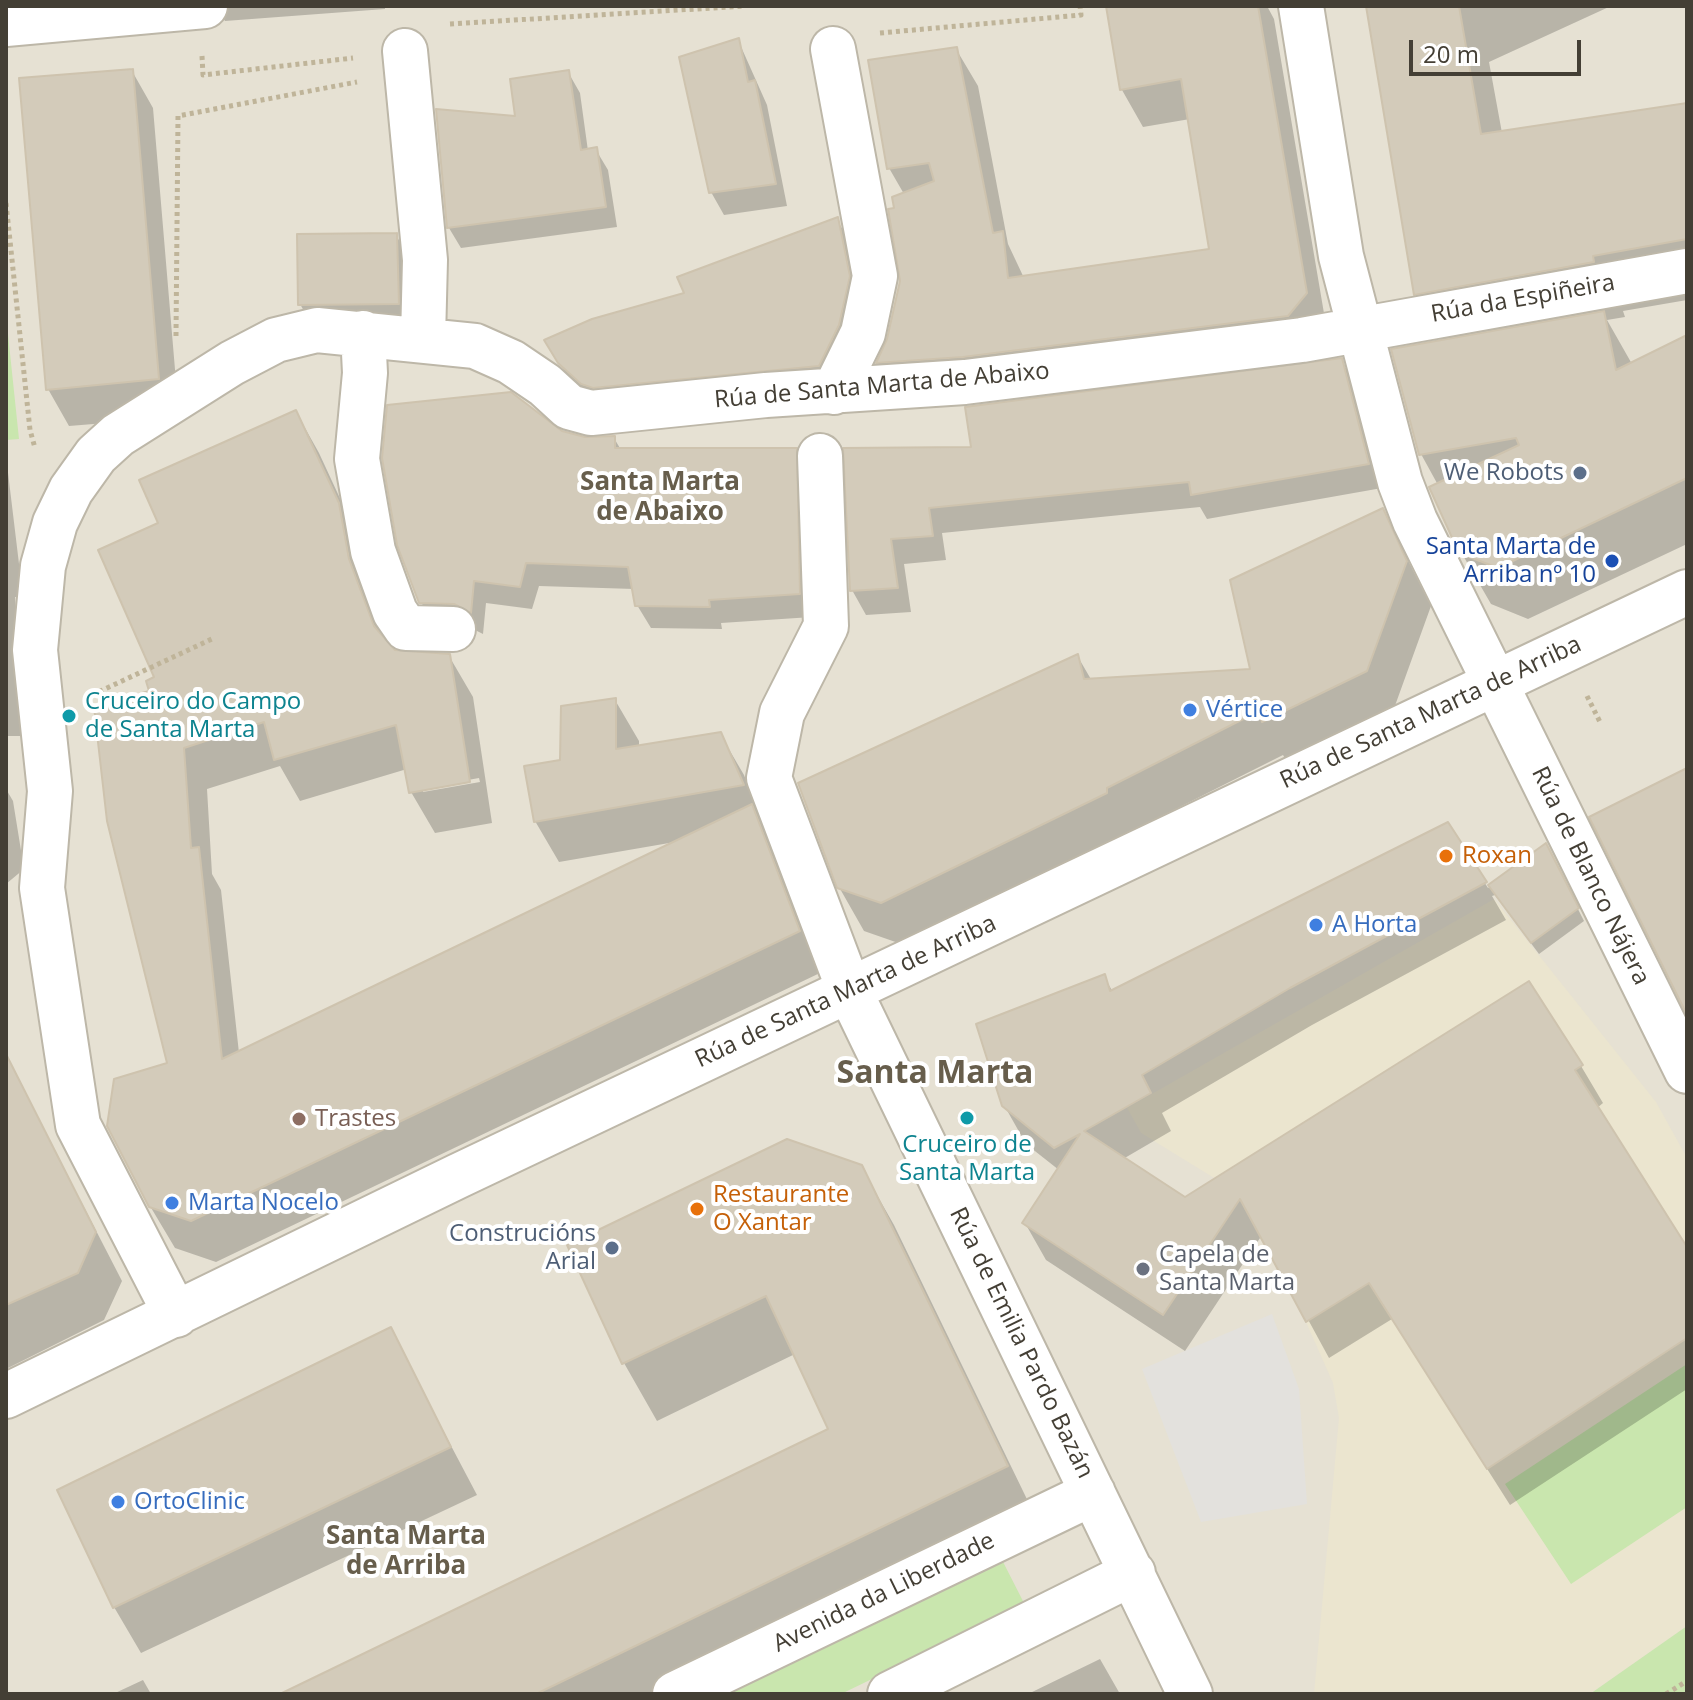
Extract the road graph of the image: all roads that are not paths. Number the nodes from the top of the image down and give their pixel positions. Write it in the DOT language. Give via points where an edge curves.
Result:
graph roads {
  1 [pos="205,6"];
  2 [pos="1301,6"];
  3 [pos="6,24"];
  4 [pos="833,49"];
  5 [pos="394,60"];
  6 [pos="1687,271"];
  7 [pos="1359,329"];
  8 [pos="363,333"];
  9 [pos="423,339"];
  10 [pos="834,392"];
  11 [pos="820,456"];
  12 [pos="1687,592"];
  13 [pos="453,629"];
  14 [pos="1494,681"];
  15 [pos="24,890"];
  16 [pos="850,992"];
  17 [pos="1687,1071"];
  18 [pos="176,1315"];
  19 [pos="6,1396"];
  20 [pos="1093,1493"];
  21 [pos="1133,1573"];
  22 [pos="675,1694"];
  23 [pos="890,1694"];
  24 [pos="1190,1694"];
  1 -- 3 [label="street"];
  2 -- 7 [label="street, Rúa de Blanco Nájera" via="1341,256"];
  4 -- 10 [label="street" via="875,276 863,333"];
  5 -- 9 [label="street" via="425,260"];
  6 -- 7 [label="street, Rúa da Espiñeira"];
  7 -- 10 [label="street, Rúa de Santa Marta de Abaixo" via="965,382"];
  7 -- 14 [label="street, Rúa de Blanco Nájera" via="1400,482"];
  8 -- 9 [label="street, Rúa de Santa Marta de Abaixo"];
  8 -- 13 [label="street" via="357,459 373,551 406,628"];
  8 -- 15 [label="street, Rúa de Santa Marta de Abaixo" via="317,330 276,340 118,435 71,490 55,523 37,607 38,703 50,791"];
  9 -- 10 [label="street, Rúa de Santa Marta de Abaixo" via="475,346 511,362 569,407 591,413"];
  11 -- 16 [label="street, Rúa de Emilia Pardo Bazán" via="826,626 782,713 769,778"];
  12 -- 14 [label="street, Rúa de Santa Marta de Arriba"];
  14 -- 16 [label="street, Rúa de Santa Marta de Arriba"];
  14 -- 17 [label="street, Rúa de Blanco Nájera"];
  15 -- 18 [label="street, Rúa de Santa Marta de Abaixo" via="78,1125"];
  16 -- 18 [label="street, Rúa de Santa Marta de Arriba"];
  16 -- 20 [label="street, Rúa de Emilia Pardo Bazán"];
  18 -- 19 [label="street, Rúa de Santa Marta de Arriba"];
  20 -- 21 [label="street, Rúa de Emilia Pardo Bazán"];
  20 -- 22 [label="street, Avenida da Liberdade"];
  21 -- 23 [label="street"];
  21 -- 24 [label="street, Rúa de Emilia Pardo Bazán"];
}
